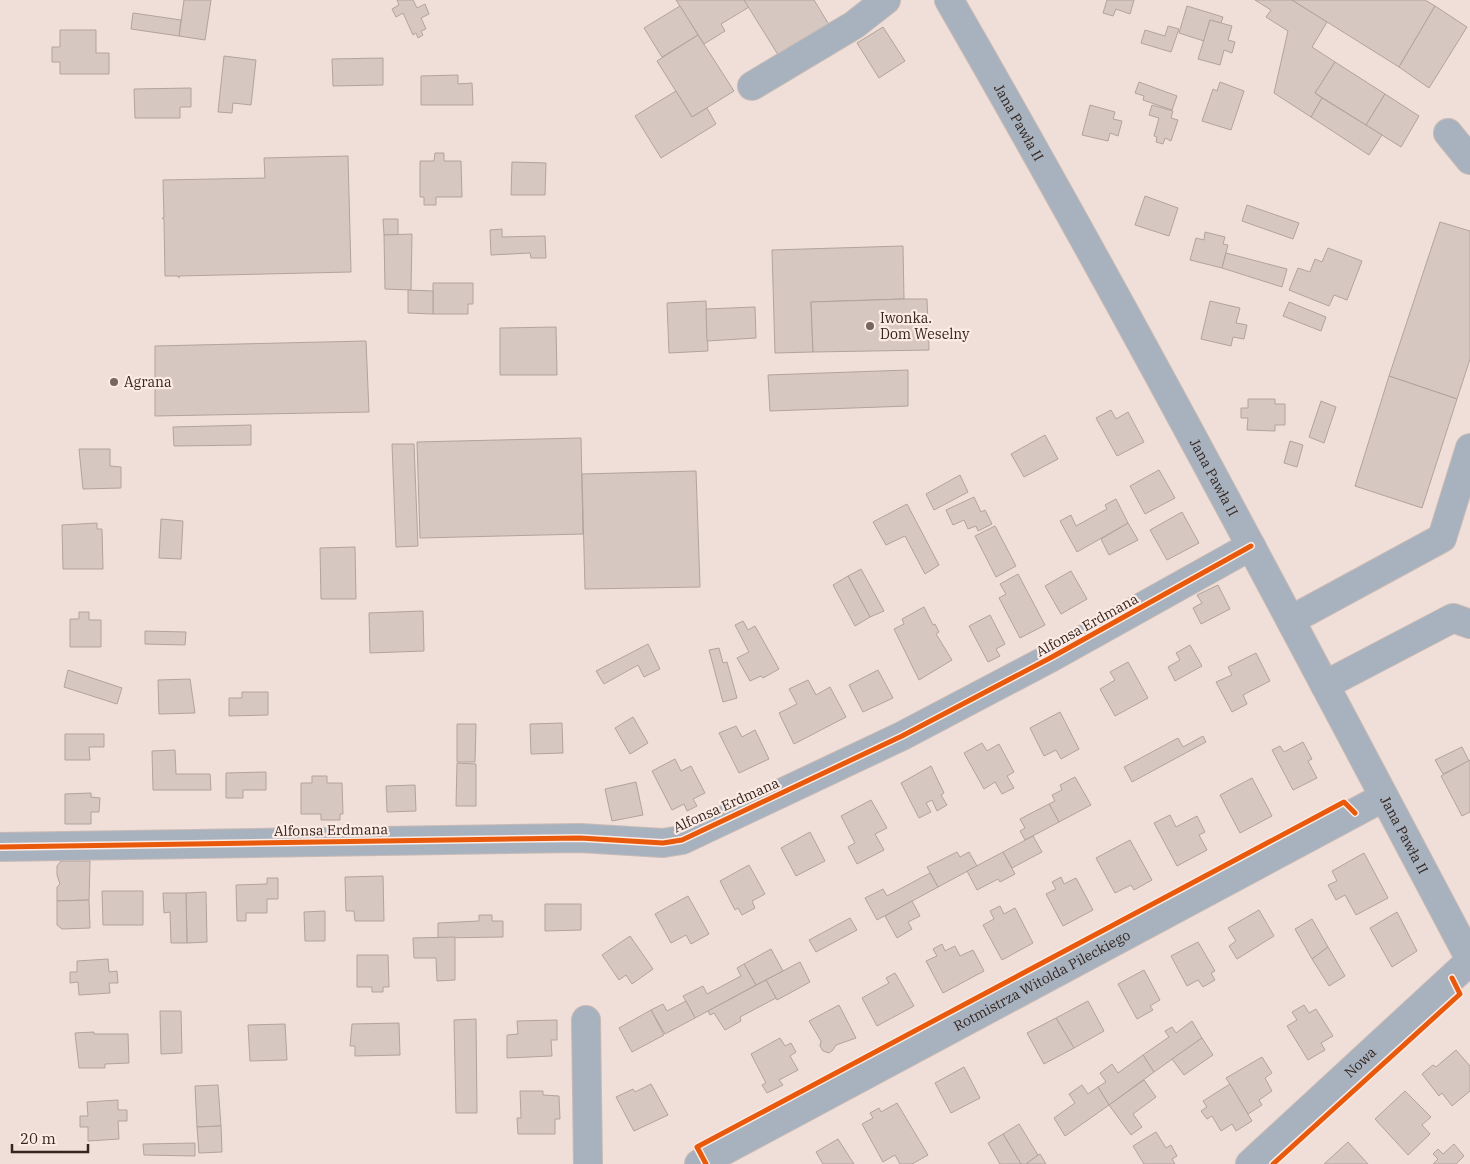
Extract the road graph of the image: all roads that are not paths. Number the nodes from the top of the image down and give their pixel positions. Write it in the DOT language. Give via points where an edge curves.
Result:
graph roads {
  1 [pos="886,0"];
  2 [pos="949,0"];
  3 [pos="752,86"];
  4 [pos="1448,133"];
  5 [pos="1470,160"];
  6 [pos="1470,448"];
  7 [pos="1251,546"];
  8 [pos="1291,620"];
  9 [pos="1470,624"];
  10 [pos="1325,685"];
  11 [pos="1384,797"];
  12 [pos="0,847"];
  13 [pos="1470,960"];
  14 [pos="586,1020"];
  15 [pos="588,1164"];
  16 [pos="699,1164"];
  17 [pos="1250,1164"];
  1 -- 3 [label="street" via="854,24"];
  2 -- 7 [label="street, Jana Pawła II"];
  4 -- 5 [label="street"];
  6 -- 8 [label="street" via="1442,538"];
  7 -- 8 [label="street, Jana Pawła II"];
  7 -- 12 [label="street, Alfonsa Erdmana" via="902,736 673,842 580,838"];
  8 -- 10 [label="street, Jana Pawła II"];
  9 -- 10 [label="street" via="1453,618"];
  10 -- 11 [label="street, Jana Pawła II"];
  11 -- 13 [label="street, Jana Pawła II"];
  11 -- 16 [label="street, Rotmistrza Witolda Pileckiego"];
  13 -- 17 [label="street, Nowa"];
  14 -- 15 [label="street"];
}
